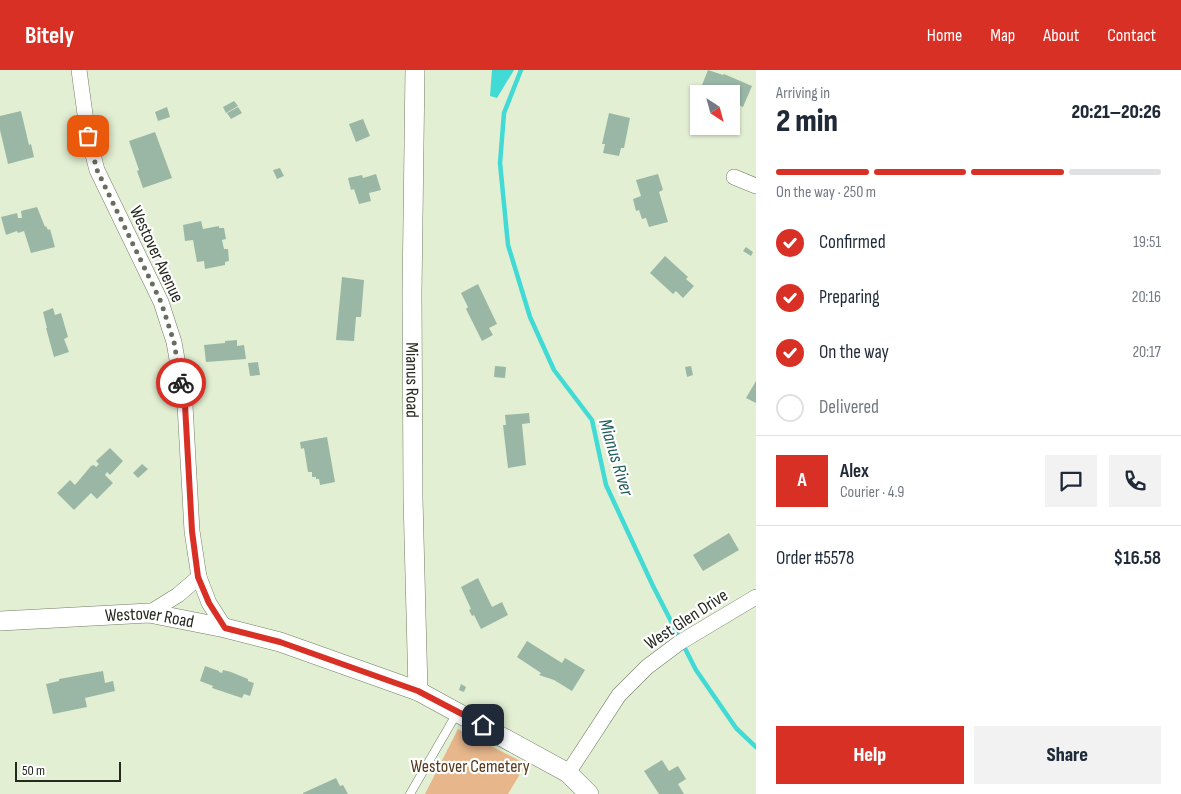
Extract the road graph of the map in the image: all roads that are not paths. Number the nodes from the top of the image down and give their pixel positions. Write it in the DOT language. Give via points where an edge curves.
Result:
graph roads {
  1 [pos="79,70"];
  2 [pos="415,70"];
  3 [pos="734,177"];
  4 [pos="756,186"];
  5 [pos="198,577"];
  6 [pos="756,597"];
  7 [pos="149,613"];
  8 [pos="0,621"];
  9 [pos="225,628"];
  10 [pos="418,691"];
  11 [pos="458,712"];
  12 [pos="568,773"];
  13 [pos="410,794"];
  14 [pos="589,794"];
  1 -- 5 [label="street, Westover Avenue" via="88,136 97,170 161,302 174,342 185,405 192,531"];
  2 -- 10 [label="street, Mianus Road" via="412,293"];
  3 -- 4 [label="street"];
  5 -- 7 [label="street" via="178,595"];
  5 -- 9 [label="street, Westover Avenue"];
  6 -- 12 [label="street, West Glen Drive" via="665,652 618,695"];
  7 -- 8 [label="street, Westover Road"];
  7 -- 9 [label="street, Westover Road"];
  9 -- 10 [label="street, Westover Road" via="280,642"];
  10 -- 11 [label="street, Westover Road"];
  11 -- 12 [label="street, Westover Road"];
  11 -- 13 [label="lane"];
  12 -- 14 [label="street, Westover Road"];
}
